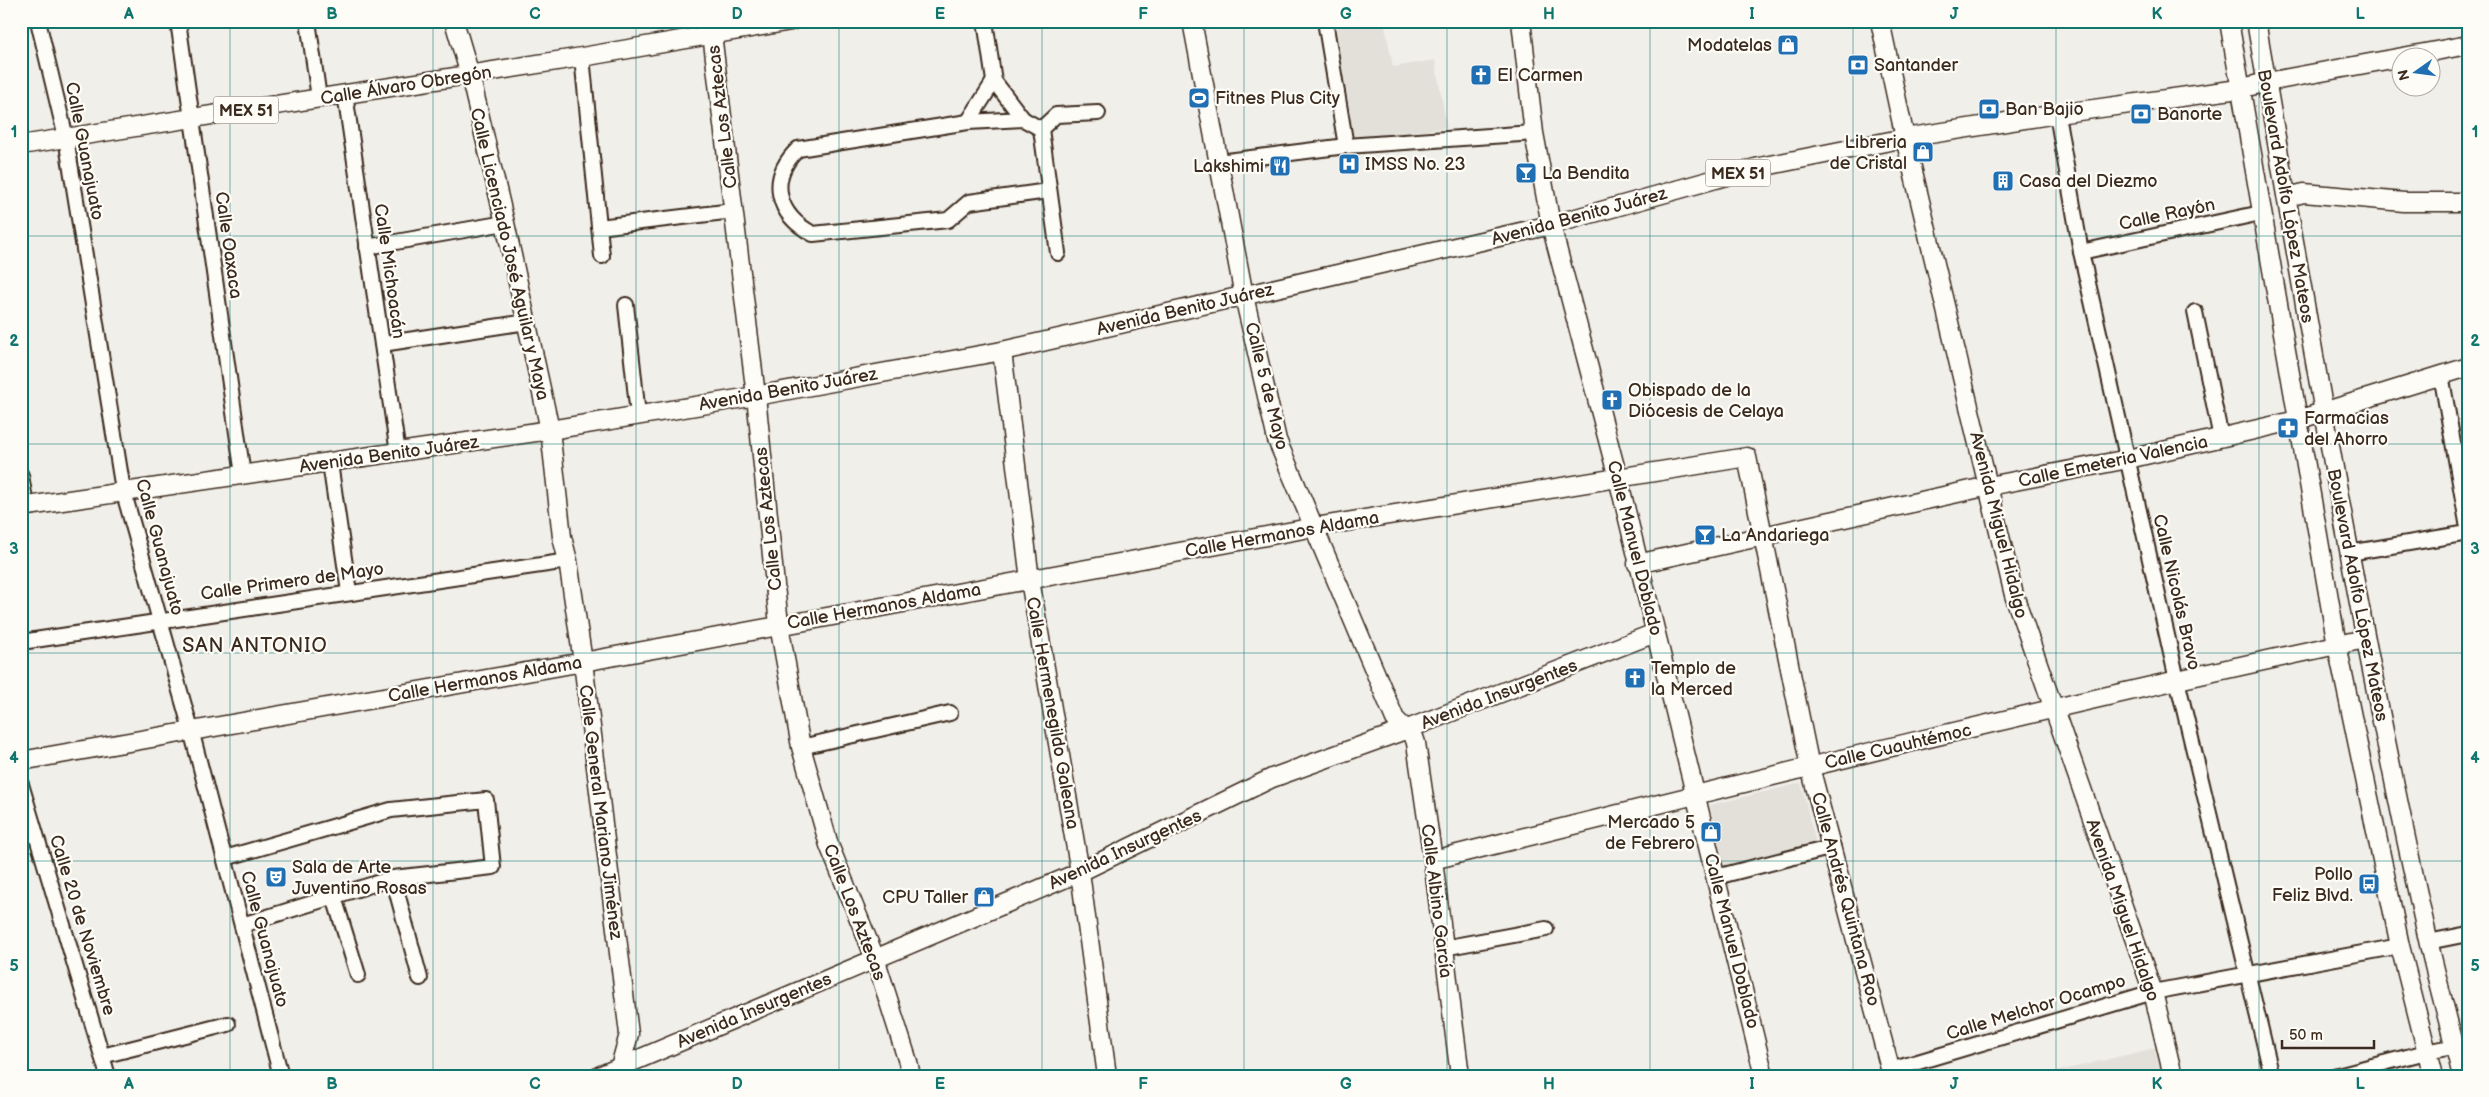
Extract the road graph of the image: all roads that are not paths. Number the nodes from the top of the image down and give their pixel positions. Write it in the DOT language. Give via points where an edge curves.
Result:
graph roads {
  1 [pos="38,21"];
  2 [pos="178,21"];
  3 [pos="308,21"];
  4 [pos="454,21"];
  5 [pos="791,21"];
  6 [pos="985,21"];
  7 [pos="1192,21"];
  8 [pos="1325,21"];
  9 [pos="1521,21"];
  10 [pos="1880,21"];
  11 [pos="2229,21"];
  12 [pos="2256,21"];
  13 [pos="712,34"];
  14 [pos="2468,45"];
  15 [pos="582,57"];
  16 [pos="470,75"];
  17 [pos="994,81"];
  18 [pos="2267,82"];
  19 [pos="2239,89"];
  20 [pos="345,94"];
  21 [pos="319,98"];
  22 [pos="1098,113"];
  23 [pos="2057,114"];
  24 [pos="192,118"];
  25 [pos="1023,119"];
  26 [pos="968,122"];
  27 [pos="1041,129"];
  28 [pos="1534,133"];
  29 [pos="66,138"];
  30 [pos="1905,138"];
  31 [pos="21,145"];
  32 [pos="1346,146"];
  33 [pos="1219,162"];
  34 [pos="1048,191"];
  35 [pos="2286,197"];
  36 [pos="2468,202"];
  37 [pos="733,211"];
  38 [pos="2261,213"];
  39 [pos="505,224"];
  40 [pos="1552,225"];
  41 [pos="599,227"];
  42 [pos="367,247"];
  43 [pos="2081,252"];
  44 [pos="1058,253"];
  45 [pos="602,256"];
  46 [pos="1244,296"];
  47 [pos="626,305"];
  48 [pos="2195,312"];
  49 [pos="526,322"];
  50 [pos="382,344"];
  51 [pos="1002,350"];
  52 [pos="2468,367"];
  53 [pos="2441,374"];
  54 [pos="756,396"];
  55 [pos="2323,413"];
  56 [pos="638,415"];
  57 [pos="2297,420"];
  58 [pos="550,430"];
  59 [pos="2221,438"];
  60 [pos="398,453"];
  61 [pos="1747,457"];
  62 [pos="2128,460"];
  63 [pos="330,463"];
  64 [pos="21,475"];
  65 [pos="243,475"];
  66 [pos="1618,478"];
  67 [pos="1989,486"];
  68 [pos="123,490"];
  69 [pos="24,506"];
  70 [pos="1315,527"];
  71 [pos="2468,528"];
  72 [pos="2468,533"];
  73 [pos="1762,535"];
  74 [pos="2349,553"];
  75 [pos="568,562"];
  76 [pos="1637,564"];
  77 [pos="1030,580"];
  78 [pos="349,592"];
  79 [pos="160,620"];
  80 [pos="779,625"];
  81 [pos="1655,633"];
  82 [pos="2364,639"];
  83 [pos="21,642"];
  84 [pos="2337,645"];
  85 [pos="583,662"];
  86 [pos="2177,680"];
  87 [pos="2053,709"];
  88 [pos="950,713"];
  89 [pos="190,730"];
  90 [pos="1405,730"];
  91 [pos="801,747"];
  92 [pos="21,761"];
  93 [pos="1810,767"];
  94 [pos="21,784"];
  95 [pos="1696,794"];
  96 [pos="1833,847"];
  97 [pos="225,858"];
  98 [pos="1433,860"];
  99 [pos="1080,872"];
  100 [pos="1716,877"];
  101 [pos="393,878"];
  102 [pos="334,897"];
  103 [pos="242,925"];
  104 [pos="1546,929"];
  105 [pos="2468,934"];
  106 [pos="2428,942"];
  107 [pos="2400,946"];
  108 [pos="1443,948"];
  109 [pos="875,958"];
  110 [pos="2247,974"];
  111 [pos="358,975"];
  112 [pos="420,978"];
  113 [pos="2153,992"];
  114 [pos="228,1024"];
  115 [pos="2461,1045"];
  116 [pos="2426,1052"];
  117 [pos="102,1056"];
  118 [pos="621,1072"];
  119 [pos="1891,1073"];
  120 [pos="108,1076"];
  121 [pos="282,1076"];
  122 [pos="600,1076"];
  123 [pos="911,1076"];
  124 [pos="1107,1076"];
  125 [pos="1460,1076"];
  126 [pos="1764,1076"];
  127 [pos="2173,1076"];
  128 [pos="2272,1076"];
  129 [pos="2334,1076"];
  130 [pos="2433,1076"];
  131 [pos="2462,1076"];
  1 -- 29 [label="street, Calle Guanajuato"];
  2 -- 24 [label="street, Calle Oaxaca"];
  3 -- 21 [label="street"];
  4 -- 16 [label="main road, Calle Licenciado José Aguilar y Maya"];
  5 -- 13 [label="main road, Calle Álvaro Obregón / MEX 51"];
  6 -- 17 [label="street"];
  7 -- 33 [label="main road, Calle 5 de Mayo"];
  8 -- 32 [label="street"];
  9 -- 28 [label="main road, Calle Manuel Doblado"];
  10 -- 30 [label="main road, Avenida Miguel Hidalgo"];
  11 -- 19 [label="main road, Boulevard Adolfo López Mateos"];
  12 -- 18 [label="main road, Boulevard Adolfo López Mateos"];
  13 -- 15 [label="main road, Calle Álvaro Obregón / MEX 51"];
  13 -- 37 [label="main road, Calle Los Aztecas"];
  14 -- 18 [label="main road, MEX 51"];
  15 -- 16 [label="main road, Calle Álvaro Obregón / MEX 51"];
  15 -- 41 [label="street"];
  16 -- 20 [label="main road, Calle Álvaro Obregón / MEX 51"];
  16 -- 39 [label="main road, Calle Licenciado José Aguilar y Maya"];
  17 -- 25 [label="street"];
  17 -- 26 [label="street"];
  18 -- 19 [label="main road, MEX 51"];
  18 -- 35 [label="main road, Boulevard Adolfo López Mateos"];
  19 -- 23 [label="main road, Avenida Benito Juárez / MEX 51"];
  19 -- 38 [label="main road, Boulevard Adolfo López Mateos"];
  20 -- 21 [label="main road, Calle Álvaro Obregón / MEX 51"];
  20 -- 42 [label="street, Calle Michoacán"];
  21 -- 24 [label="main road, Calle Álvaro Obregón / MEX 51"];
  22 -- 27 [label="street" via="1056,115"];
  23 -- 30 [label="main road, Avenida Benito Juárez / MEX 51"];
  23 -- 43 [label="street, Calle Nicolás Bravo"];
  24 -- 29 [label="main road, Calle Álvaro Obregón / MEX 51"];
  24 -- 65 [label="street, Calle Oaxaca"];
  25 -- 26 [label="street"];
  25 -- 27 [label="street"];
  26 -- 34 [label="street" via="798,149 786,160 779,176 786,212 797,226 813,234 948,220 969,202"];
  27 -- 34 [label="street"];
  28 -- 32 [label="street"];
  28 -- 40 [label="main road, Calle Manuel Doblado"];
  29 -- 31 [label="main road, Calle Álvaro Obregón / MEX 51"];
  29 -- 68 [label="street, Calle Guanajuato"];
  30 -- 40 [label="main road, Avenida Benito Juárez / MEX 51" via="1755,168"];
  30 -- 67 [label="main road, Avenida Miguel Hidalgo"];
  32 -- 33 [label="street"];
  33 -- 46 [label="main road, Calle 5 de Mayo"];
  34 -- 44 [label="street"];
  35 -- 36 [label="main road" via="2304,193 2404,202"];
  35 -- 55 [label="main road, Boulevard Adolfo López Mateos"];
  37 -- 41 [label="street"];
  37 -- 54 [label="main road, Calle Los Aztecas"];
  38 -- 43 [label="street, Calle Rayón"];
  38 -- 57 [label="main road, Boulevard Adolfo López Mateos"];
  39 -- 42 [label="street"];
  39 -- 49 [label="main road, Calle Licenciado José Aguilar y Maya"];
  40 -- 46 [label="main road, Avenida Benito Juárez / MEX 51"];
  40 -- 66 [label="main road, Calle Manuel Doblado"];
  41 -- 45 [label="street"];
  42 -- 50 [label="street, Calle Michoacán"];
  43 -- 62 [label="street, Calle Nicolás Bravo"];
  46 -- 51 [label="main road, Avenida Benito Juárez"];
  46 -- 70 [label="main road, Calle 5 de Mayo" via="1278,440"];
  47 -- 56 [label="street"];
  48 -- 59 [label="street"];
  49 -- 50 [label="street"];
  49 -- 58 [label="main road, Calle Licenciado José Aguilar y Maya"];
  50 -- 60 [label="street, Calle Michoacán"];
  51 -- 54 [label="main road, Avenida Benito Juárez"];
  51 -- 77 [label="main road, Calle Hermenegildo Galeana"];
  52 -- 53 [label="main road, Calle Emeteria Valencia"];
  53 -- 55 [label="main road, Calle Emeteria Valencia"];
  53 -- 71 [label="street"];
  54 -- 56 [label="main road, Avenida Benito Juárez"];
  54 -- 80 [label="main road, Calle Los Aztecas"];
  55 -- 57 [label="main road, Calle Emeteria Valencia"];
  55 -- 74 [label="main road, Boulevard Adolfo López Mateos"];
  56 -- 58 [label="main road, Avenida Benito Juárez"];
  57 -- 59 [label="main road, Calle Emeteria Valencia"];
  57 -- 84 [label="main road, Boulevard Adolfo López Mateos"];
  58 -- 60 [label="main road, Avenida Benito Juárez"];
  58 -- 75 [label="main road, Calle General Mariano Jiménez" via="562,537"];
  59 -- 62 [label="main road, Calle Emeteria Valencia"];
  60 -- 63 [label="main road, Avenida Benito Juárez"];
  61 -- 66 [label="main road, Calle Hermanos Aldama"];
  61 -- 73 [label="main road, Calle Andrés Quintana Roo"];
  62 -- 67 [label="main road, Calle Emeteria Valencia"];
  62 -- 86 [label="street, Calle Nicolás Bravo"];
  63 -- 65 [label="main road, Avenida Benito Juárez"];
  63 -- 78 [label="street"];
  64 -- 69 [label="street"];
  65 -- 68 [label="main road, Avenida Benito Juárez"];
  66 -- 70 [label="main road, Calle Hermanos Aldama"];
  66 -- 76 [label="main road, Calle Manuel Doblado"];
  67 -- 73 [label="main road, Calle Emeteria Valencia"];
  67 -- 87 [label="main road, Avenida Miguel Hidalgo" via="2014,595"];
  68 -- 69 [label="main road, Avenida Benito Juárez"];
  68 -- 79 [label="street, Calle Guanajuato"];
  70 -- 77 [label="main road, Calle Hermanos Aldama"];
  70 -- 90 [label="main road, Calle 5 de Mayo" via="1394,719"];
  72 -- 74 [label="street"];
  73 -- 76 [label="main road, Calle Emeteria Valencia"];
  73 -- 93 [label="main road, Calle Andrés Quintana Roo"];
  74 -- 82 [label="main road, Boulevard Adolfo López Mateos"];
  75 -- 78 [label="street, Calle Primero de Mayo"];
  75 -- 85 [label="main road, Calle General Mariano Jiménez"];
  76 -- 81 [label="main road, Calle Manuel Doblado"];
  77 -- 80 [label="main road, Calle Hermanos Aldama"];
  77 -- 99 [label="main road, Calle Hermenegildo Galeana"];
  78 -- 79 [label="street, Calle Primero de Mayo"];
  79 -- 83 [label="street, Calle Primero de Mayo"];
  79 -- 89 [label="street, Calle Guanajuato"];
  80 -- 85 [label="main road, Calle Hermanos Aldama"];
  80 -- 91 [label="main road, Calle Los Aztecas"];
  81 -- 90 [label="main road, Avenida Insurgentes"];
  81 -- 95 [label="main road, Calle Manuel Doblado"];
  82 -- 84 [label="main road, Calle Cuauhtémoc"];
  82 -- 106 [label="main road, Boulevard Adolfo López Mateos"];
  84 -- 86 [label="main road, Calle Cuauhtémoc"];
  84 -- 107 [label="main road, Boulevard Adolfo López Mateos"];
  85 -- 89 [label="main road, Calle Hermanos Aldama"];
  85 -- 118 [label="main road, Calle General Mariano Jiménez" via="629,1034"];
  86 -- 87 [label="main road, Calle Cuauhtémoc"];
  86 -- 110 [label="street, Calle Nicolás Bravo"];
  87 -- 93 [label="main road, Calle Cuauhtémoc"];
  87 -- 113 [label="main road, Avenida Miguel Hidalgo"];
  88 -- 91 [label="street"];
  89 -- 92 [label="main road, Calle Hermanos Aldama"];
  89 -- 97 [label="street, Calle Guanajuato"];
  90 -- 98 [label="main road, Calle Albino García" via="1416,743"];
  90 -- 99 [label="main road, Avenida Insurgentes" via="1272,778"];
  91 -- 109 [label="main road, Calle Los Aztecas" via="829,845"];
  93 -- 95 [label="main road, Calle Cuauhtémoc"];
  93 -- 96 [label="main road, Calle Andrés Quintana Roo"];
  94 -- 117 [label="street, Calle 20 de Noviembre"];
  95 -- 98 [label="main road, Calle Cuauhtémoc"];
  95 -- 100 [label="main road, Calle Manuel Doblado"];
  96 -- 100 [label="street"];
  96 -- 119 [label="main road, Calle Andrés Quintana Roo"];
  97 -- 101 [label="street" via="391,810 486,800 493,867"];
  97 -- 103 [label="street, Calle Guanajuato"];
  98 -- 108 [label="main road, Calle Albino García"];
  99 -- 109 [label="main road, Avenida Insurgentes"];
  99 -- 124 [label="main road, Calle Hermenegildo Galeana"];
  100 -- 126 [label="main road, Calle Manuel Doblado"];
  101 -- 102 [label="street"];
  101 -- 112 [label="street"];
  102 -- 103 [label="street"];
  102 -- 111 [label="street"];
  103 -- 121 [label="street, Calle Guanajuato"];
  104 -- 108 [label="street"];
  105 -- 106 [label="street"];
  106 -- 115 [label="main road, Boulevard Adolfo López Mateos"];
  107 -- 110 [label="street, Calle Melchor Ocampo"];
  107 -- 116 [label="main road, Boulevard Adolfo López Mateos"];
  108 -- 125 [label="main road, Calle Albino García"];
  109 -- 118 [label="main road, Avenida Insurgentes"];
  109 -- 123 [label="main road, Calle Los Aztecas"];
  110 -- 113 [label="street, Calle Melchor Ocampo"];
  110 -- 128 [label="street, Calle Nicolás Bravo"];
  113 -- 119 [label="street, Calle Melchor Ocampo"];
  113 -- 127 [label="main road, Avenida Miguel Hidalgo"];
  114 -- 117 [label="street"];
  115 -- 116 [label="street"];
  115 -- 131 [label="main road, Boulevard Adolfo López Mateos"];
  116 -- 129 [label="street"];
  116 -- 130 [label="main road, Boulevard Adolfo López Mateos"];
  117 -- 120 [label="street, Calle 20 de Noviembre"];
  118 -- 122 [label="main road, Avenida Insurgentes"];
}
